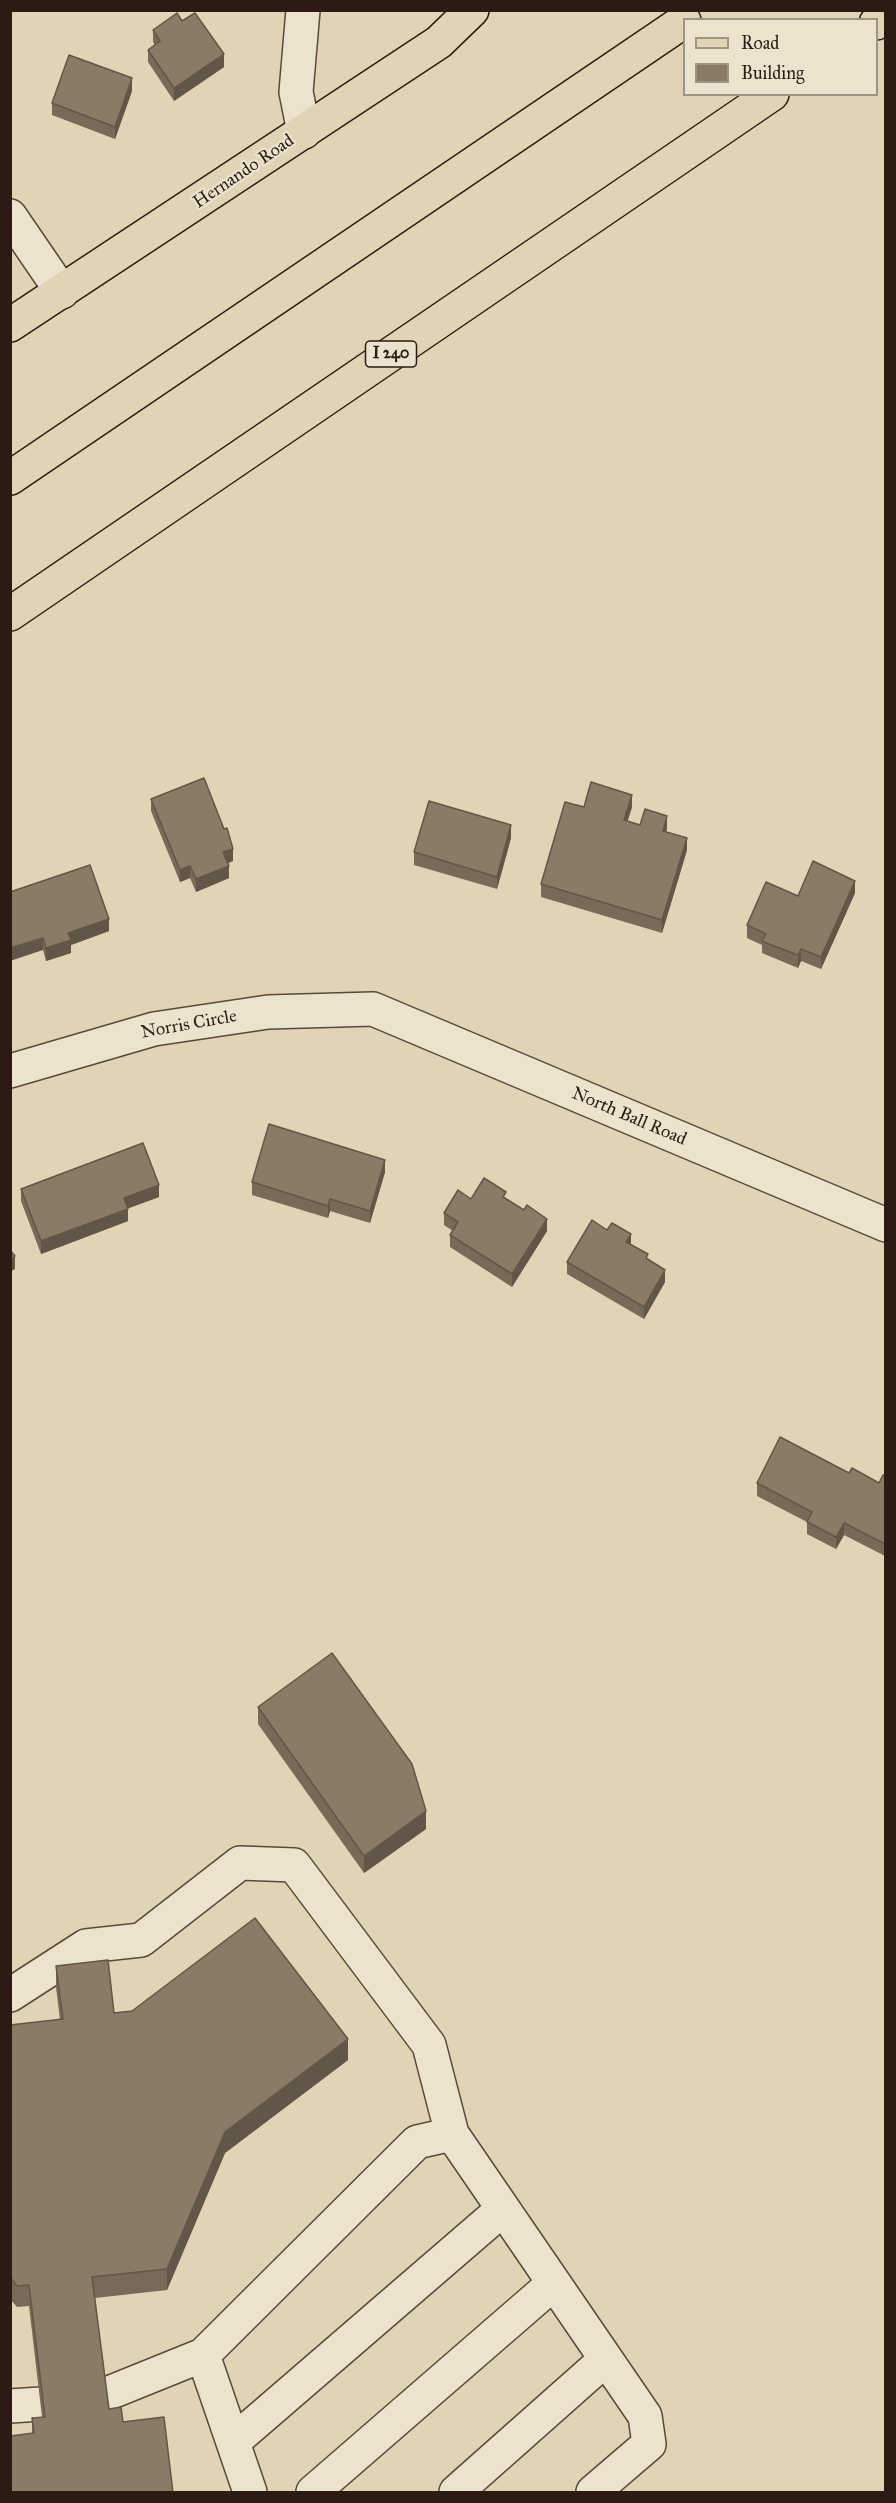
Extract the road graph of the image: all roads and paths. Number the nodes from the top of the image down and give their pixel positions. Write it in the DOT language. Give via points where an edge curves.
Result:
graph roads {
  1 [pos="303,10"];
  2 [pos="472,10"];
  3 [pos="683,22"];
  4 [pos="769,96"];
  5 [pos="304,132"];
  6 [pos="10,216"];
  7 [pos="63,292"];
  8 [pos="10,325"];
  9 [pos="10,478"];
  10 [pos="10,614"];
  11 [pos="373,1009"];
  12 [pos="10,1071"];
  13 [pos="885,1225"];
  14 [pos="10,1995"];
  15 [pos="452,2134"];
  16 [pos="503,2209"];
  17 [pos="554,2283"];
  18 [pos="203,2355"];
  19 [pos="606,2359"];
  20 [pos="104,2395"];
  21 [pos="233,2442"];
  22 [pos="250,2493"];
  23 [pos="313,2493"];
  24 [pos="456,2493"];
  25 [pos="593,2493"];
  1 -- 5 [label="street" via="297,92"];
  2 -- 5 [label="main road, Hernando Road" via="439,42"];
  3 -- 9 [label="main road"];
  4 -- 10 [label="main road, I 240"];
  5 -- 7 [label="main road, Hernando Road"];
  6 -- 7 [label="street"];
  7 -- 8 [label="main road, Hernando Road"];
  11 -- 12 [label="street, Norris Circle" via="268,1012 153,1029"];
  11 -- 13 [label="street, North Ball Road"];
  14 -- 15 [label="street" via="86,1946 141,1940 240,1863 294,1865 429,2045"];
  15 -- 16 [label="street"];
  15 -- 18 [label="street" via="417,2142"];
  16 -- 17 [label="street"];
  16 -- 21 [label="street"];
  17 -- 19 [label="street"];
  17 -- 23 [label="street"];
  18 -- 20 [label="street"];
  18 -- 21 [label="street"];
  19 -- 24 [label="street"];
  19 -- 25 [label="street" via="645,2416 649,2444"];
  21 -- 22 [label="street"];
}
